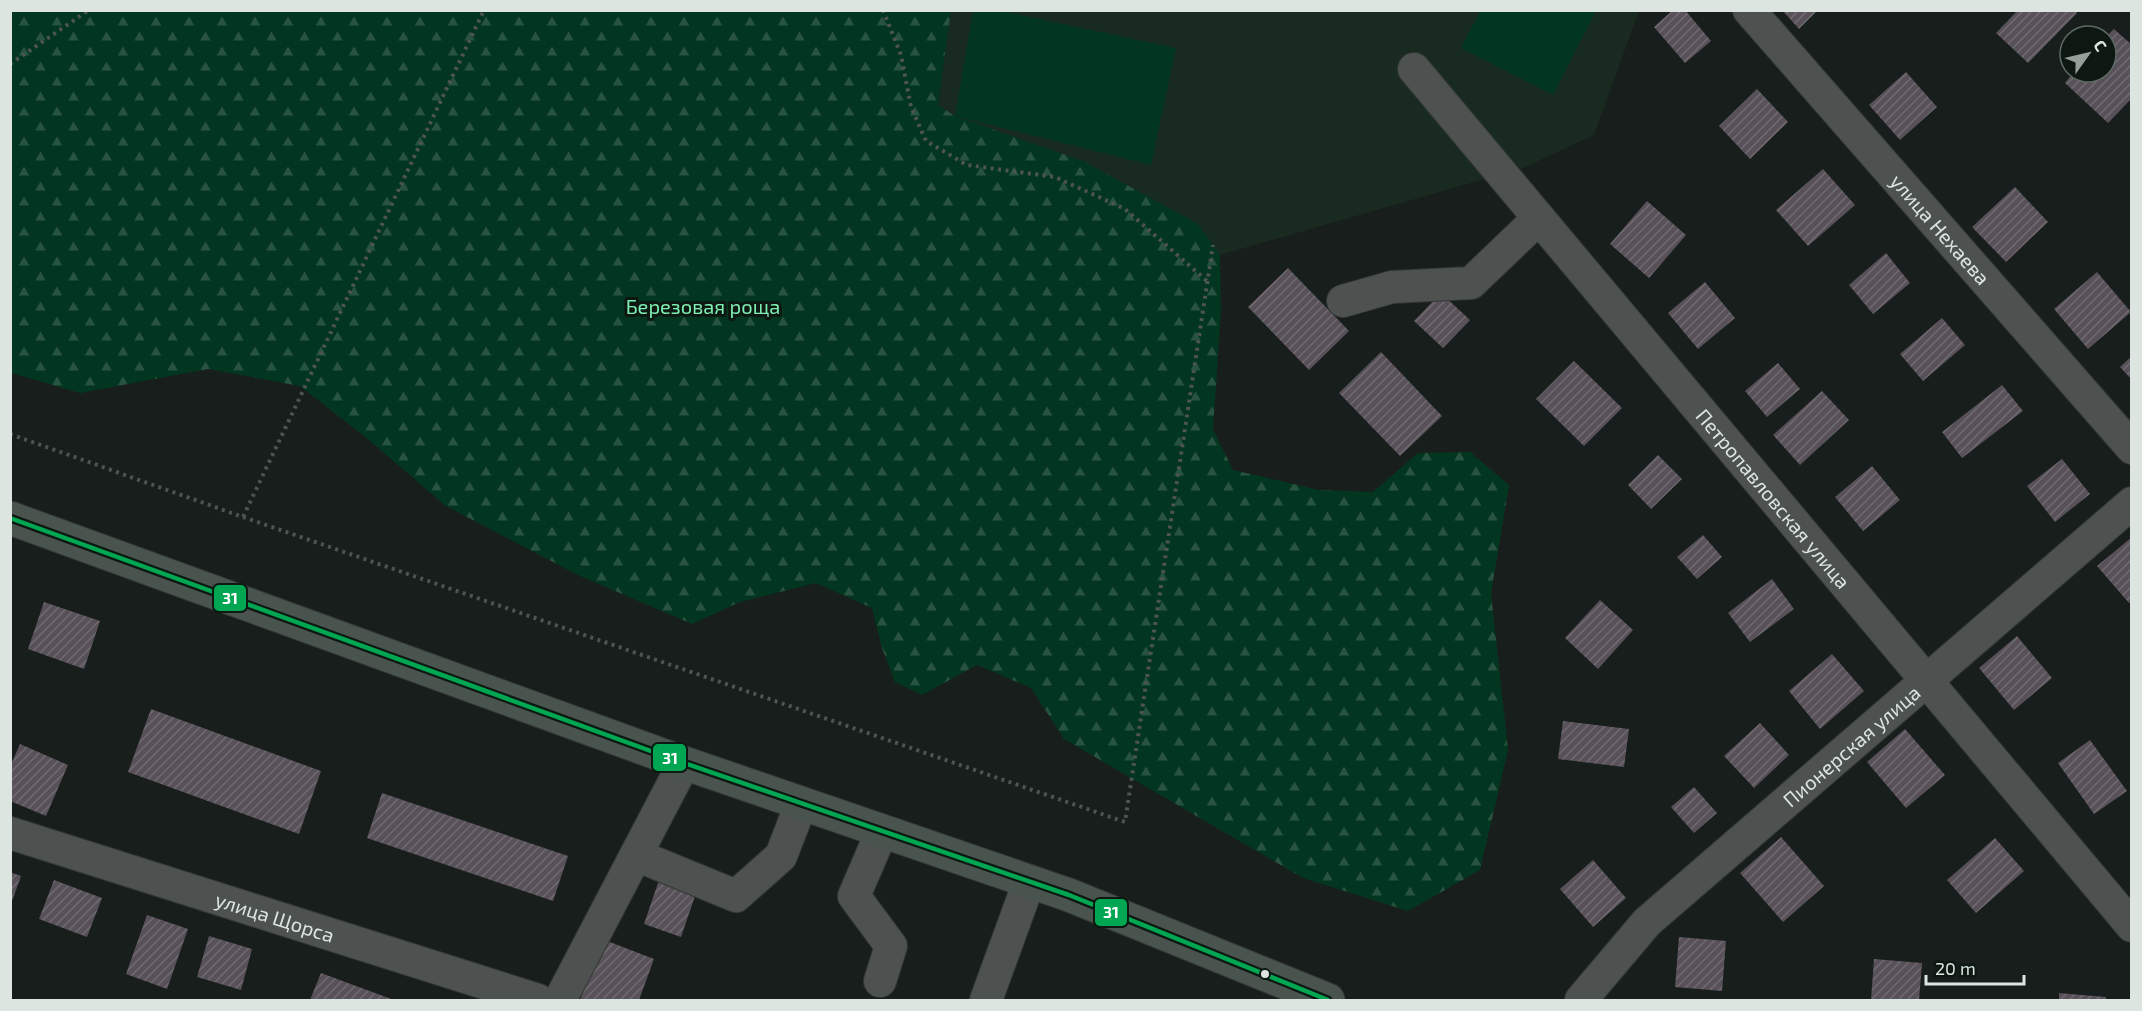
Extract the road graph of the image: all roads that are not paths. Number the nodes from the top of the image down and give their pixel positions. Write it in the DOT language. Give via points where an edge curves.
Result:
graph roads {
  1 [pos="1749,10"];
  2 [pos="1414,69"];
  3 [pos="1539,218"];
  4 [pos="1343,301"];
  5 [pos="2132,448"];
  6 [pos="2132,502"];
  7 [pos="10,518"];
  8 [pos="1924,682"];
  9 [pos="684,764"];
  10 [pos="801,804"];
  11 [pos="882,831"];
  12 [pos="10,833"];
  13 [pos="636,855"];
  14 [pos="1029,882"];
  15 [pos="2132,926"];
  16 [pos="880,981"];
  17 [pos="538,1000"];
  18 [pos="560,1000"];
  19 [pos="986,1000"];
  20 [pos="1328,1000"];
  21 [pos="1581,1000"];
  1 -- 5 [label="street, улица Нехаева"];
  2 -- 3 [label="street, Петропавловская улица"];
  3 -- 4 [label="street" via="1470,283 1392,287"];
  3 -- 8 [label="street, Петропавловская улица"];
  6 -- 8 [label="street, Пионерская улица"];
  7 -- 9 [label="main road"];
  8 -- 15 [label="street, Петропавловская улица"];
  8 -- 21 [label="street, Пионерская улица" via="1647,922"];
  9 -- 10 [label="main road"];
  9 -- 13 [label="street"];
  10 -- 11 [label="main road"];
  10 -- 13 [label="street" via="781,856 736,896"];
  11 -- 14 [label="main road"];
  11 -- 16 [label="street" via="854,896 891,946"];
  12 -- 17 [label="street, улица Щорса"];
  13 -- 18 [label="street"];
  14 -- 19 [label="street"];
  14 -- 20 [label="main road"];
}
